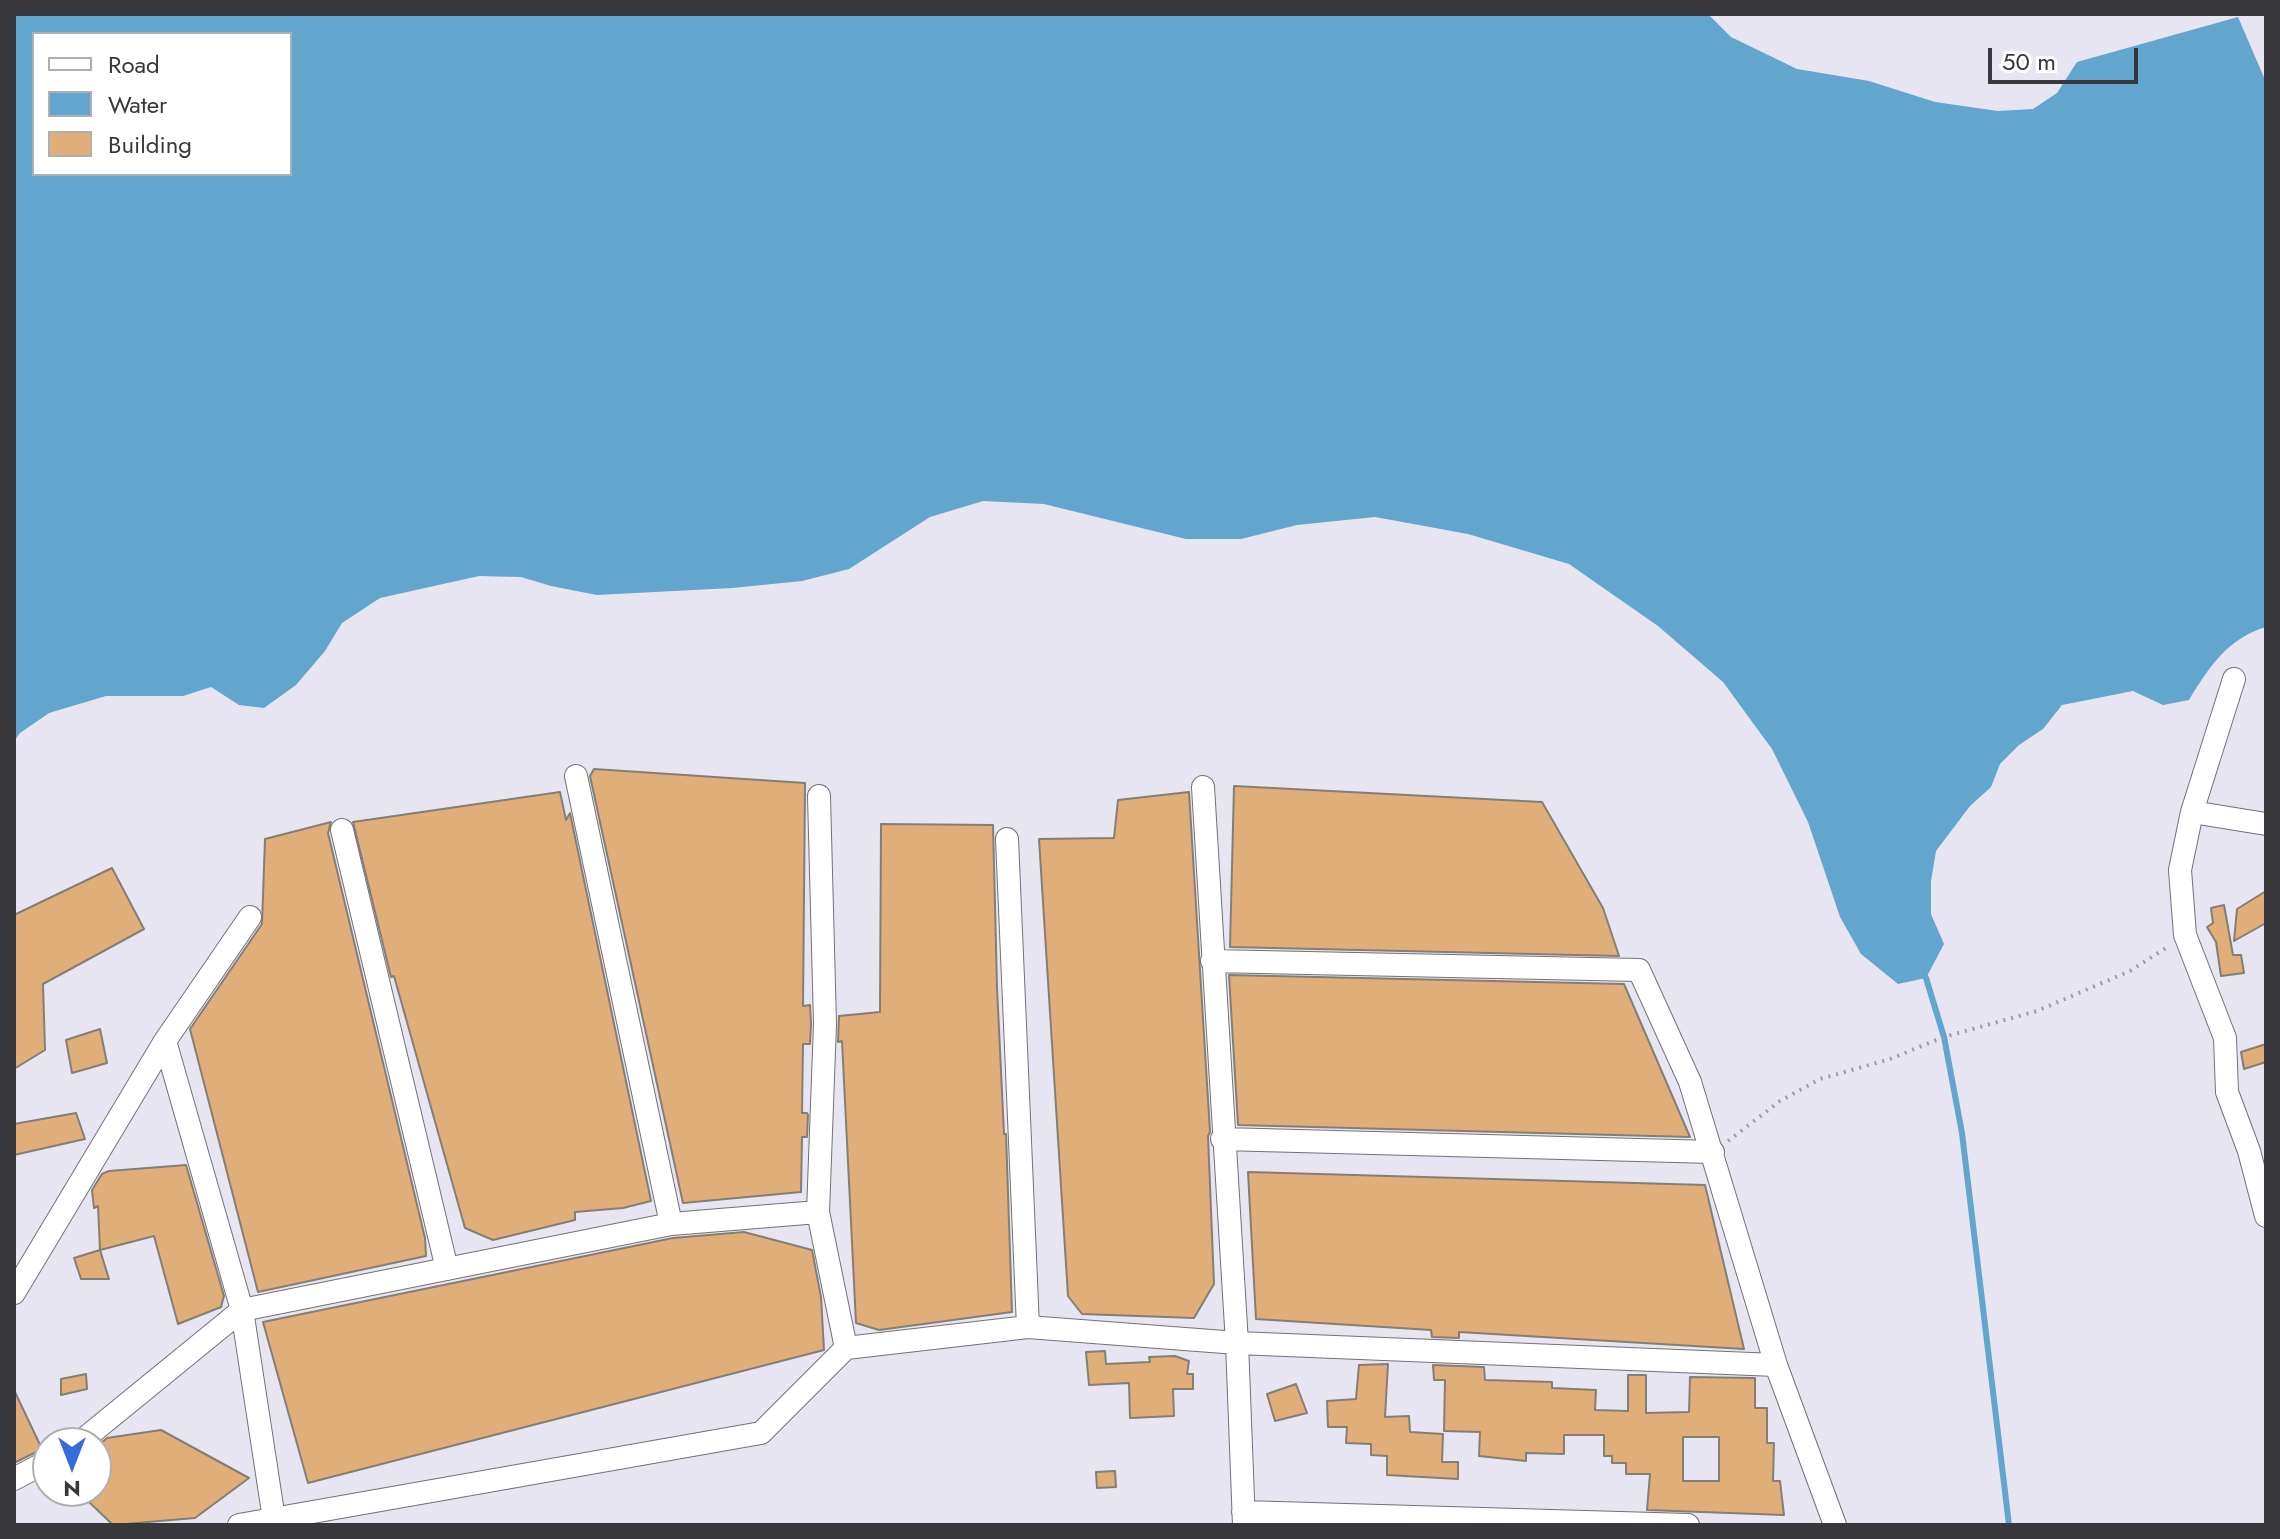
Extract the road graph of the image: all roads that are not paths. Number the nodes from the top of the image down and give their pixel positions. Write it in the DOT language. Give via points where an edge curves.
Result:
graph roads {
  1 [pos="2234,679"];
  2 [pos="576,776"];
  3 [pos="1203,787"];
  4 [pos="819,796"];
  5 [pos="2192,812"];
  6 [pos="2266,824"];
  7 [pos="342,830"];
  8 [pos="1007,839"];
  9 [pos="250,917"];
  10 [pos="1212,961"];
  11 [pos="165,1041"];
  12 [pos="1222,1139"];
  13 [pos="1713,1152"];
  14 [pos="818,1212"];
  15 [pos="2266,1216"];
  16 [pos="671,1224"];
  17 [pos="447,1269"];
  18 [pos="14,1293"];
  19 [pos="242,1310"];
  20 [pos="1028,1327"];
  21 [pos="1237,1343"];
  22 [pos="846,1348"];
  23 [pos="1776,1365"];
  24 [pos="99,1427"];
  25 [pos="32,1469"];
  26 [pos="14,1479"];
  27 [pos="1243,1518"];
  28 [pos="274,1519"];
  29 [pos="239,1525"];
  30 [pos="1688,1525"];
  31 [pos="1835,1525"];
  1 -- 5 [label="street"];
  2 -- 16 [label="street"];
  3 -- 10 [label="street"];
  4 -- 14 [label="street" via="825,1024"];
  5 -- 6 [label="street"];
  5 -- 15 [label="street" via="2180,870 2185,935 2225,1038 2227,1092"];
  7 -- 17 [label="street"];
  8 -- 20 [label="street"];
  9 -- 11 [label="street"];
  10 -- 12 [label="street"];
  10 -- 13 [label="street" via="1639,970 1690,1082"];
  11 -- 18 [label="street"];
  11 -- 19 [label="street"];
  12 -- 13 [label="street"];
  12 -- 21 [label="street"];
  13 -- 23 [label="street"];
  14 -- 16 [label="street"];
  14 -- 22 [label="street"];
  16 -- 17 [label="street"];
  17 -- 19 [label="street"];
  19 -- 24 [label="street"];
  19 -- 28 [label="street"];
  20 -- 21 [label="street"];
  20 -- 22 [label="street"];
  21 -- 23 [label="street"];
  21 -- 27 [label="street"];
  22 -- 28 [label="street" via="761,1433"];
  23 -- 31 [label="street"];
  25 -- 26 [label="street"];
  27 -- 30 [label="street"];
  28 -- 29 [label="street"];
}
